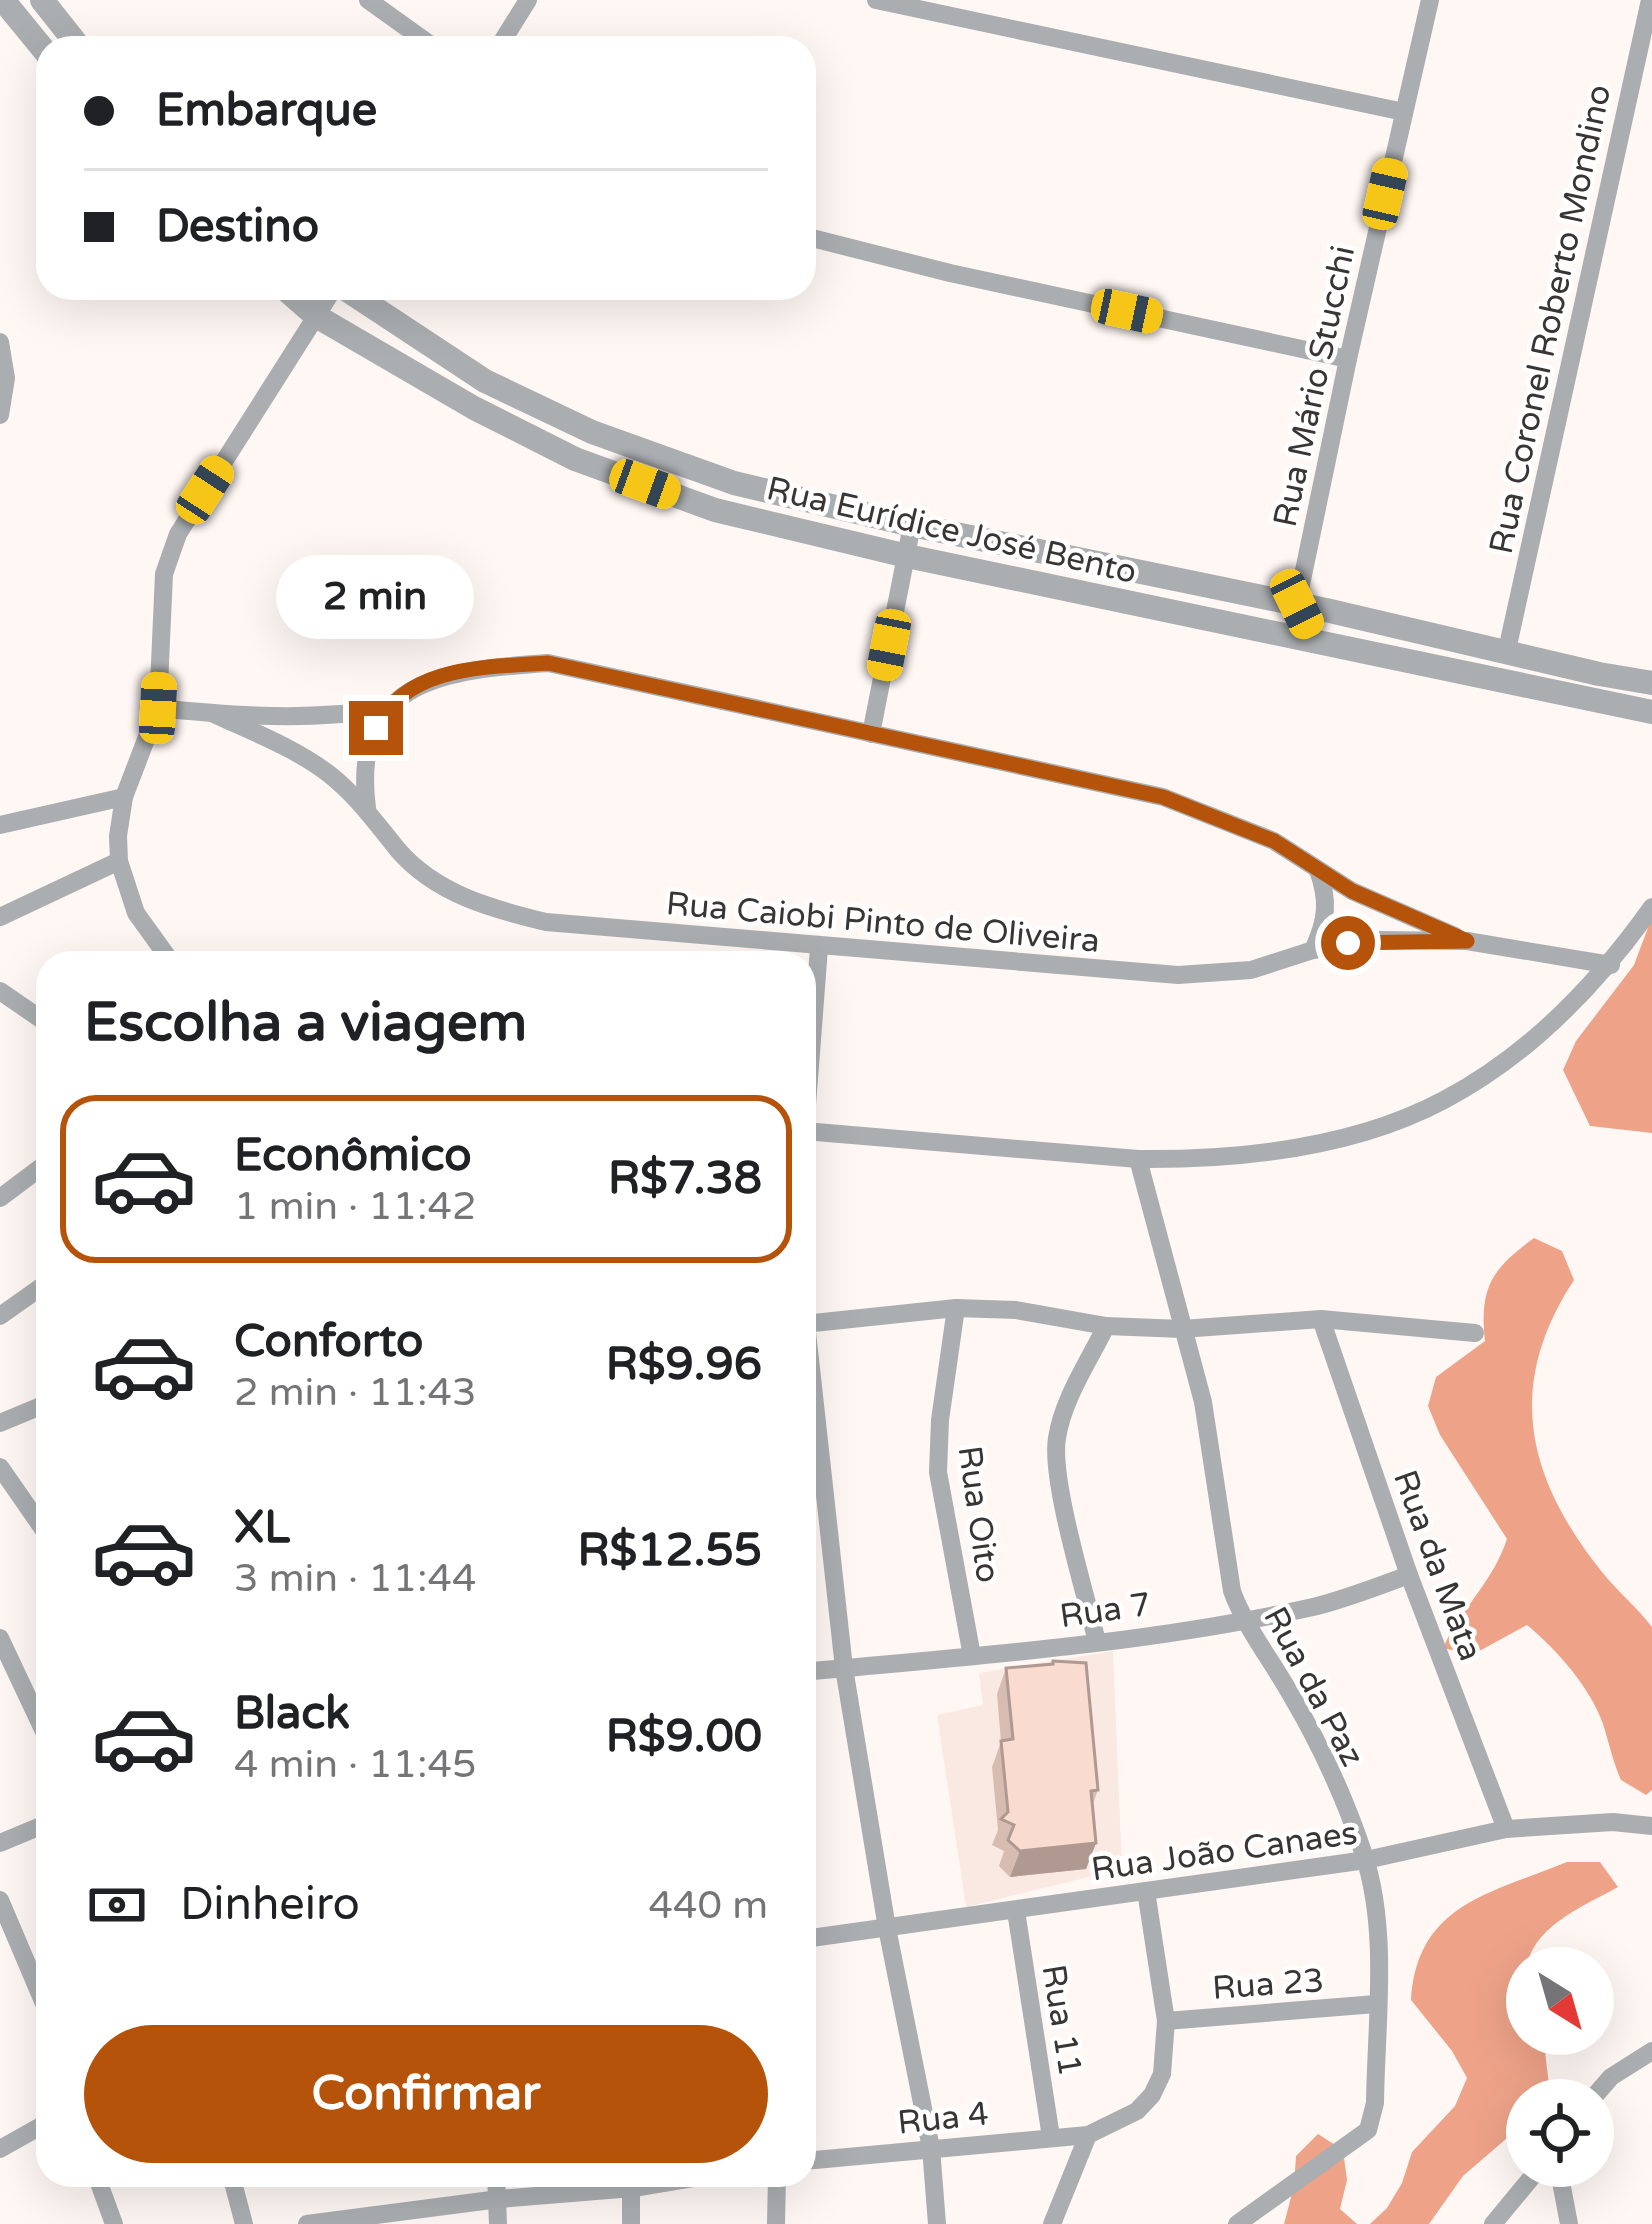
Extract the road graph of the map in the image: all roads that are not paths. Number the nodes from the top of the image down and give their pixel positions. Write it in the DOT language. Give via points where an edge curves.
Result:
graph roads {
  1 [pos="3,0"];
  2 [pos="42,0"];
  3 [pos="368,0"];
  4 [pos="528,0"];
  5 [pos="876,0"];
  6 [pos="1430,0"];
  7 [pos="1650,0"];
  8 [pos="70,36"];
  9 [pos="418,36"];
  10 [pos="506,36"];
  11 [pos="36,41"];
  12 [pos="1404,112"];
  13 [pos="816,239"];
  14 [pos="298,300"];
  15 [pos="326,300"];
  16 [pos="362,300"];
  17 [pos="316,316"];
  18 [pos="0,342"];
  19 [pos="1348,359"];
  20 [pos="0,415"];
  21 [pos="912,525"];
  22 [pos="907,556"];
  23 [pos="1297,604"];
  24 [pos="1315,641"];
  25 [pos="1507,650"];
  26 [pos="1652,683"];
  27 [pos="158,708"];
  28 [pos="385,709"];
  29 [pos="1652,712"];
  30 [pos="214,714"];
  31 [pos="872,734"];
  32 [pos="124,797"];
  33 [pos="367,808"];
  34 [pos="0,825"];
  35 [pos="119,861"];
  36 [pos="1318,870"];
  37 [pos="1652,907"];
  38 [pos="0,917"];
  39 [pos="1467,941"];
  40 [pos="819,947"];
  41 [pos="1313,950"];
  42 [pos="163,951"];
  43 [pos="1611,965"];
  44 [pos="816,986"];
  45 [pos="0,991"];
  46 [pos="36,1016"];
  47 [pos="816,1132"];
  48 [pos="1138,1159"];
  49 [pos="36,1171"];
  50 [pos="0,1198"];
  51 [pos="36,1290"];
  52 [pos="956,1308"];
  53 [pos="0,1316"];
  54 [pos="1321,1319"];
  55 [pos="816,1322"];
  56 [pos="1106,1326"];
  57 [pos="1182,1329"];
  58 [pos="1475,1333"];
  59 [pos="36,1408"];
  60 [pos="816,1420"];
  61 [pos="0,1423"];
  62 [pos="0,1467"];
  63 [pos="36,1519"];
  64 [pos="1409,1575"];
  65 [pos="1243,1620"];
  66 [pos="0,1638"];
  67 [pos="1096,1642"];
  68 [pos="972,1656"];
  69 [pos="844,1668"];
  70 [pos="816,1671"];
  71 [pos="36,1714"];
  72 [pos="1652,1826"];
  73 [pos="36,1828"];
  74 [pos="1506,1829"];
  75 [pos="0,1843"];
  76 [pos="1366,1860"];
  77 [pos="1146,1892"];
  78 [pos="0,1900"];
  79 [pos="1016,1911"];
  80 [pos="887,1928"];
  81 [pos="816,1937"];
  82 [pos="36,1985"];
  83 [pos="1376,2005"];
  84 [pos="1166,2020"];
  85 [pos="1652,2051"];
  86 [pos="1609,2079"];
  87 [pos="36,2129"];
  88 [pos="1088,2135"];
  89 [pos="1051,2137"];
  90 [pos="932,2148"];
  91 [pos="0,2149"];
  92 [pos="816,2160"];
  93 [pos="100,2187"];
  94 [pos="234,2187"];
  95 [pos="498,2187"];
  96 [pos="588,2187"];
  97 [pos="632,2187"];
  98 [pos="777,2187"];
  99 [pos="1524,2187"];
  100 [pos="1562,2187"];
  101 [pos="499,2199"];
  102 [pos="114,2224"];
  103 [pos="244,2224"];
  104 [pos="307,2224"];
  105 [pos="498,2224"];
  106 [pos="631,2224"];
  107 [pos="776,2224"];
  108 [pos="937,2224"];
  109 [pos="1052,2224"];
  110 [pos="1237,2224"];
  111 [pos="1493,2224"];
  112 [pos="1570,2224"];
  1 -- 11 [label="street"];
  2 -- 8 [label="street"];
  3 -- 9 [label="street"];
  4 -- 10 [label="street"];
  5 -- 12 [label="street"];
  6 -- 12 [label="street, Rua Mário Stucchi"];
  7 -- 25 [label="street, Rua Coronel Roberto Mondino"];
  12 -- 19 [label="street, Rua Mário Stucchi"];
  13 -- 19 [label="street"];
  14 -- 17 [label="street, Rua Eurídice José Bento"];
  15 -- 17 [label="street"];
  16 -- 21 [label="street, Rua Eurídice José Bento" via="485,381 592,432 734,483"];
  17 -- 22 [label="street, Rua Eurídice José Bento" via="575,459 715,509"];
  17 -- 27 [label="street" via="178,534 164,574"];
  18 -- 20 [label="street"];
  19 -- 23 [label="street, Rua Mário Stucchi"];
  21 -- 22 [label="street"];
  21 -- 23 [label="street, Rua Eurídice José Bento"];
  22 -- 24 [label="street, Rua Eurídice José Bento"];
  22 -- 31 [label="street"];
  23 -- 24 [label="street"];
  23 -- 25 [label="street, Rua Eurídice José Bento"];
  24 -- 29 [label="street, Rua Eurídice José Bento"];
  25 -- 26 [label="street, Rua Eurídice José Bento"];
  27 -- 30 [label="street, Rua Caiobi Pinto de Oliveira"];
  27 -- 32 [label="street"];
  28 -- 30 [label="street, Rua Caiobi Pinto de Oliveira" via="326,718"];
  28 -- 31 [label="street" via="430,679 548,663"];
  28 -- 33 [label="street" via="363,776"];
  30 -- 33 [label="street, Rua Caiobi Pinto de Oliveira" via="298,753"];
  31 -- 36 [label="street" via="1163,797 1274,841"];
  32 -- 34 [label="street"];
  32 -- 35 [label="street"];
  33 -- 40 [label="street, Rua Caiobi Pinto de Oliveira" via="401,854 486,908 546,922"];
  35 -- 38 [label="street"];
  35 -- 42 [label="street" via="136,913"];
  36 -- 39 [label="street"];
  36 -- 41 [label="street" via="1328,908"];
  37 -- 43 [label="street"];
  39 -- 41 [label="street, Rua Caiobi Pinto de Oliveira" via="1378,940"];
  39 -- 43 [label="street, Rua Caiobi Pinto de Oliveira"];
  40 -- 41 [label="street, Rua Caiobi Pinto de Oliveira" via="1178,975 1251,970"];
  40 -- 44 [label="street"];
  43 -- 48 [label="street" via="1533,1040 1443,1101 1356,1135 1194,1160"];
  45 -- 46 [label="street"];
  47 -- 48 [label="street"];
  48 -- 57 [label="street, Rua da Paz"];
  49 -- 50 [label="street"];
  51 -- 53 [label="street"];
  52 -- 55 [label="street"];
  52 -- 56 [label="street"];
  52 -- 68 [label="street, Rua Oito" via="938,1472"];
  54 -- 57 [label="street"];
  54 -- 58 [label="street"];
  54 -- 64 [label="street, Rua da Mata"];
  56 -- 57 [label="street"];
  56 -- 67 [label="street" via="1057,1439"];
  57 -- 65 [label="street, Rua da Paz"];
  59 -- 61 [label="street"];
  60 -- 69 [label="street"];
  62 -- 63 [label="street"];
  64 -- 65 [label="street, Rua 7" via="1318,1606"];
  64 -- 74 [label="street, Rua da Mata"];
  65 -- 67 [label="street, Rua 7"];
  65 -- 76 [label="street, Rua da Paz" via="1292,1696"];
  66 -- 71 [label="street"];
  67 -- 68 [label="street, Rua 7"];
  68 -- 69 [label="street, Rua 7"];
  69 -- 70 [label="street, Rua 7"];
  69 -- 80 [label="street"];
  72 -- 74 [label="street, Rua João Canaes"];
  73 -- 75 [label="street"];
  74 -- 76 [label="street, Rua João Canaes"];
  76 -- 77 [label="street, Rua João Canaes"];
  76 -- 83 [label="street, Rua da Paz"];
  77 -- 79 [label="street, Rua João Canaes"];
  77 -- 84 [label="street"];
  78 -- 82 [label="street"];
  79 -- 80 [label="street, Rua João Canaes"];
  79 -- 89 [label="street, Rua 11"];
  80 -- 81 [label="street, Rua João Canaes"];
  80 -- 90 [label="street"];
  83 -- 84 [label="street, Rua 23"];
  83 -- 110 [label="street, Rua da Paz" via="1376,2103 1368,2130"];
  84 -- 88 [label="street" via="1152,2095"];
  85 -- 86 [label="street"];
  87 -- 91 [label="street"];
  88 -- 89 [label="street, Rua 4"];
  88 -- 109 [label="street"];
  89 -- 90 [label="street, Rua 4"];
  90 -- 92 [label="street, Rua 4"];
  90 -- 108 [label="street"];
  93 -- 102 [label="street"];
  94 -- 103 [label="street"];
  95 -- 101 [label="street"];
  96 -- 101 [label="street"];
  97 -- 106 [label="street"];
  98 -- 107 [label="street"];
  99 -- 111 [label="street"];
  100 -- 112 [label="street"];
  101 -- 104 [label="street"];
  101 -- 105 [label="street"];
}
